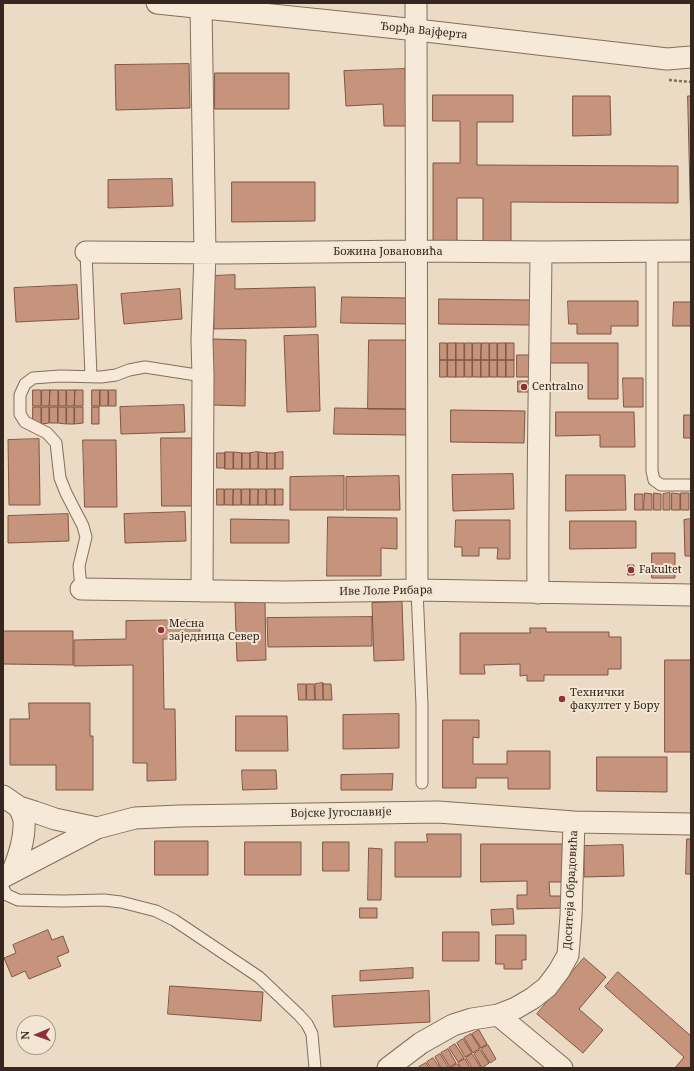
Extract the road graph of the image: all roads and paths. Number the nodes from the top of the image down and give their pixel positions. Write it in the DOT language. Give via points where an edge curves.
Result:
graph roads {
  1 [pos="157,3"];
  2 [pos="416,3"];
  3 [pos="201,8"];
  4 [pos="416,30"];
  5 [pos="691,57"];
  6 [pos="652,250"];
  7 [pos="416,251"];
  8 [pos="691,251"];
  9 [pos="86,252"];
  10 [pos="541,252"];
  11 [pos="205,253"];
  12 [pos="91,376"];
  13 [pos="203,376"];
  14 [pos="691,485"];
  15 [pos="80,589"];
  16 [pos="417,590"];
  17 [pos="202,591"];
  18 [pos="538,593"];
  19 [pos="691,595"];
  20 [pos="422,783"];
  21 [pos="11,802"];
  22 [pos="574,822"];
  23 [pos="691,824"];
  24 [pos="97,828"];
  25 [pos="6,879"];
  26 [pos="498,1015"];
  27 [pos="315,1068"];
  28 [pos="388,1068"];
  29 [pos="562,1068"];
  1 -- 3 [label="street, Ђорђа Вајферта"];
  2 -- 4 [label="street"];
  3 -- 4 [label="street, Ђорђа Вајферта"];
  3 -- 11 [label="street"];
  4 -- 5 [label="street, Ђорђа Вајферта" via="668,59"];
  4 -- 7 [label="street"];
  6 -- 8 [label="street, Божина Јовановића"];
  6 -- 10 [label="street, Божина Јовановића"];
  6 -- 14 [label="lane" via="652,471 654,480 661,485"];
  7 -- 10 [label="street, Божина Јовановића"];
  7 -- 11 [label="street, Божина Јовановића"];
  7 -- 16 [label="street"];
  9 -- 11 [label="street, Божина Јовановића"];
  9 -- 12 [label="lane"];
  10 -- 18 [label="street"];
  11 -- 13 [label="street"];
  12 -- 13 [label="lane" via="116,375 145,367"];
  12 -- 15 [label="lane" via="33,378 25,384 20,395 20,414 25,422 47,433 56,443 60,478 86,537 79,566"];
  13 -- 17 [label="street"];
  15 -- 17 [label="street, Иве Лоле Рибара"];
  16 -- 17 [label="street, Иве Лоле Рибара"];
  16 -- 18 [label="street, Иве Лоле Рибара"];
  16 -- 20 [label="lane" via="422,705"];
  18 -- 19 [label="street, Иве Лоле Рибара"];
  21 -- 24 [label="street" via="55,819"];
  21 -- 25 [label="street" via="24,820 24,836 20,853"];
  22 -- 23 [label="street, Војске Југославије"];
  22 -- 24 [label="street, Војске Југославије" via="406,812 135,818"];
  22 -- 26 [label="street, Доситеја Обрадовића" via="572,916 568,955 547,987 516,1008"];
  24 -- 25 [label="street, Војске Југославије"];
  25 -- 27 [label="lane" via="7,894 18,900 121,902 156,911 174,920 259,977 299,1015 312,1034"];
  26 -- 28 [label="street, Доситеја Обрадовића" via="454,1025 421,1043"];
  26 -- 29 [label="street"];
}
